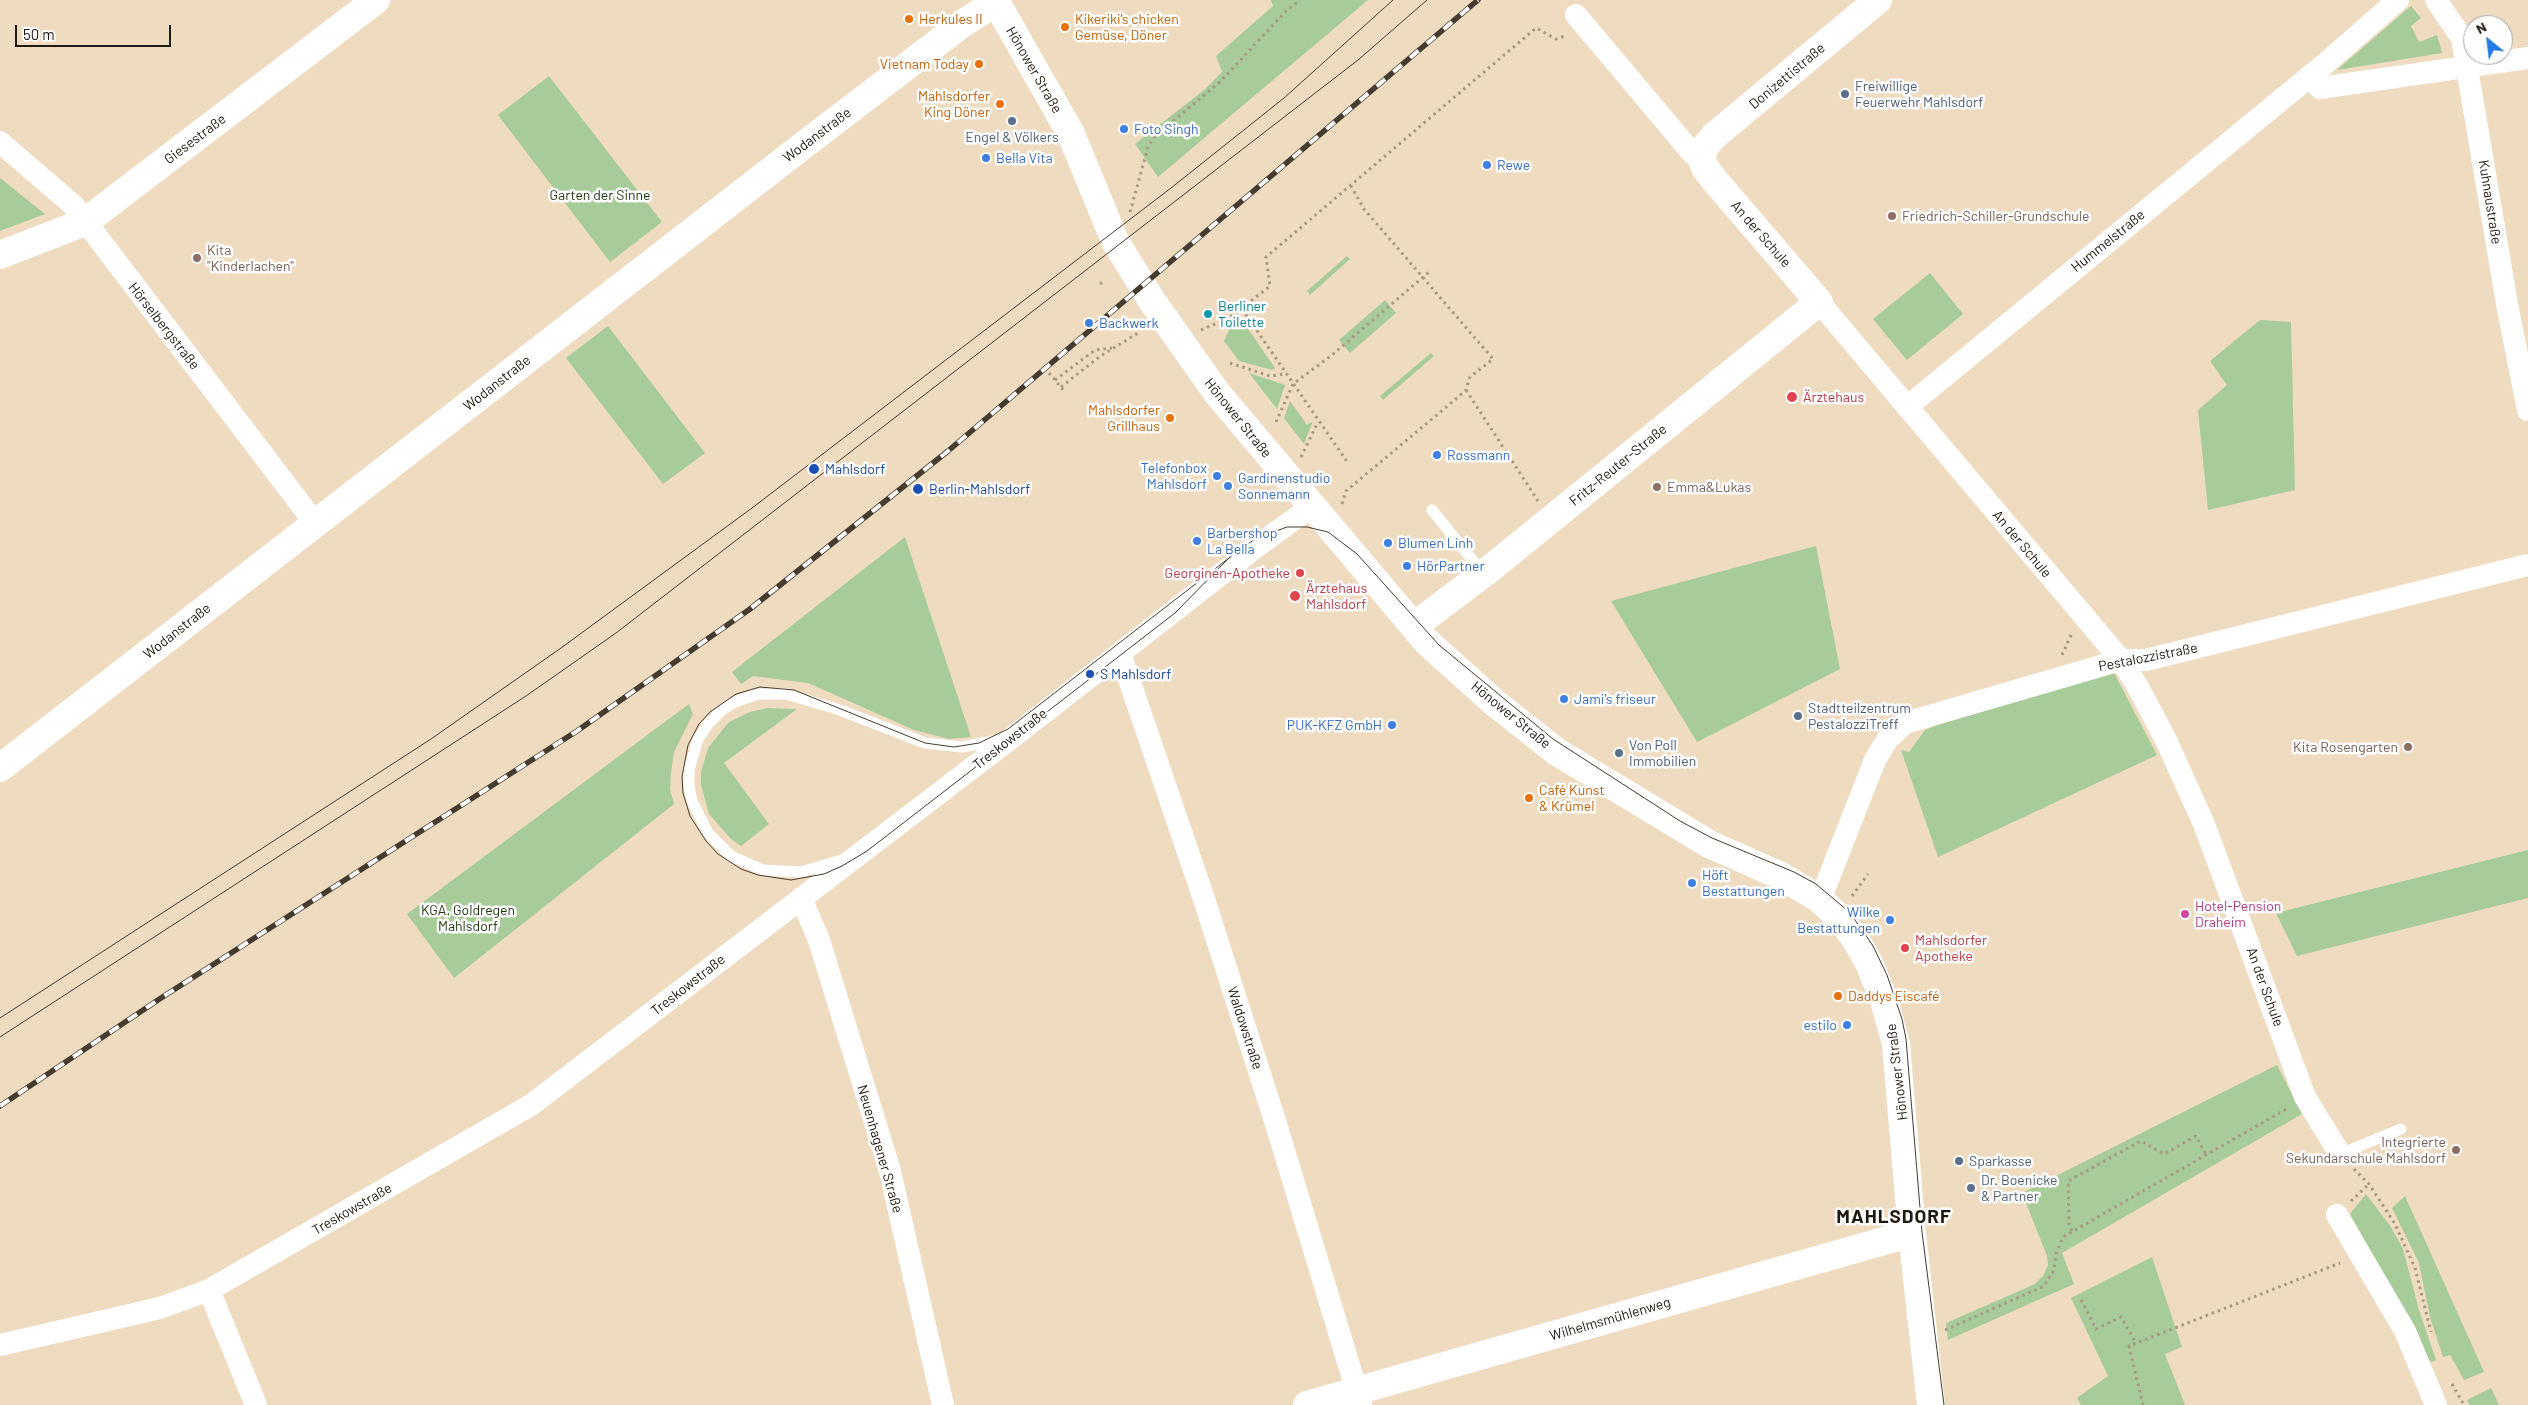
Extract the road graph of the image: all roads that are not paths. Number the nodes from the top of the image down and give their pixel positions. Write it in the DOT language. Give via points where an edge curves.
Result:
graph roads {
  1 [pos="376,0"];
  2 [pos="1878,0"];
  3 [pos="2398,0"];
  4 [pos="2436,0"];
  5 [pos="995,1"];
  6 [pos="1574,25"];
  7 [pos="2528,58"];
  8 [pos="2467,68"];
  9 [pos="2310,76"];
  10 [pos="0,142"];
  11 [pos="1702,157"];
  12 [pos="85,222"];
  13 [pos="0,255"];
  14 [pos="1819,302"];
  15 [pos="1907,407"];
  16 [pos="2528,410"];
  17 [pos="1311,507"];
  18 [pos="1432,510"];
  19 [pos="315,523"];
  20 [pos="2528,565"];
  21 [pos="1483,573"];
  22 [pos="1414,626"];
  23 [pos="1120,654"];
  24 [pos="2121,660"];
  25 [pos="1014,736"];
  26 [pos="0,768"];
  27 [pos="888,832"];
  28 [pos="801,898"];
  29 [pos="1818,898"];
  30 [pos="2401,1129"];
  31 [pos="2340,1154"];
  32 [pos="2337,1215"];
  33 [pos="1912,1233"];
  34 [pos="209,1290"];
  35 [pos="0,1344"];
  36 [pos="1359,1398"];
  37 [pos="256,1405"];
  38 [pos="943,1405"];
  39 [pos="1307,1405"];
  40 [pos="1931,1405"];
  41 [pos="2436,1405"];
  1 -- 12 [label="street, Giesestraße"];
  2 -- 11 [label="street, Donizettistraße" via="1714,136 1705,146"];
  3 -- 9 [label="street, Hummelstraße"];
  4 -- 8 [label="street, Kuhnaustraße" via="2462,38"];
  5 -- 17 [label="street, Hönower Straße" via="1071,134 1093,192 1127,262 1198,368"];
  5 -- 19 [label="street, Wodanstraße"];
  6 -- 11 [label="street, An der Schule" via="1693,154"];
  7 -- 8 [label="street"];
  8 -- 9 [label="street" via="2320,88"];
  8 -- 16 [label="street, Kuhnaustraße" via="2506,304"];
  9 -- 15 [label="street, Hummelstraße"];
  10 -- 12 [label="street, Hörselbergstraße" via="69,202"];
  11 -- 14 [label="street, An der Schule" via="1705,168 1716,182"];
  12 -- 13 [label="street, Giesestraße"];
  12 -- 19 [label="street, Hörselbergstraße"];
  14 -- 15 [label="street, An der Schule"];
  14 -- 21 [label="street, Fritz-Reuter-Straße"];
  15 -- 24 [label="street, An der Schule"];
  17 -- 22 [label="street, Hönower Straße"];
  17 -- 23 [label="street, Treskowstraße"];
  18 -- 21 [label="lane"];
  19 -- 26 [label="street, Wodanstraße"];
  20 -- 24 [label="street, Pestalozzistraße" via="2146,660"];
  21 -- 22 [label="street, Fritz-Reuter-Straße"];
  22 -- 29 [label="street, Hönower Straße" via="1435,650 1495,703 1582,769 1709,844 1781,876"];
  23 -- 25 [label="street, Treskowstraße"];
  23 -- 36 [label="street, Waldowstraße" via="1203,896"];
  24 -- 29 [label="street, Pestalozzistraße" via="1905,723 1887,740 1875,760"];
  24 -- 31 [label="street, An der Schule" via="2166,740 2204,824 2305,1097"];
  25 -- 27 [label="street, Treskowstraße"];
  25 -- 27 [label="lane" via="962,747 937,746 805,698 766,693 729,706 709,722 698,739 688,776 694,807 714,840 738,860 770,871 814,870 843,858"];
  27 -- 28 [label="street, Treskowstraße"];
  28 -- 34 [label="street, Treskowstraße" via="531,1105"];
  28 -- 38 [label="street, Neuenhagener Straße" via="819,940 890,1171"];
  29 -- 33 [label="street, Hönower Straße" via="1840,918 1856,940 1890,1016 1901,1086"];
  30 -- 31 [label="lane"];
  32 -- 41 [label="street" via="2404,1331"];
  33 -- 36 [label="street, Wilhelmsmühlenweg"];
  33 -- 40 [label="street, Hönower Straße"];
  34 -- 35 [label="street, Treskowstraße" via="160,1308"];
  34 -- 37 [label="street"];
  36 -- 39 [label="street, Wilhelmsmühlenweg"];
}
